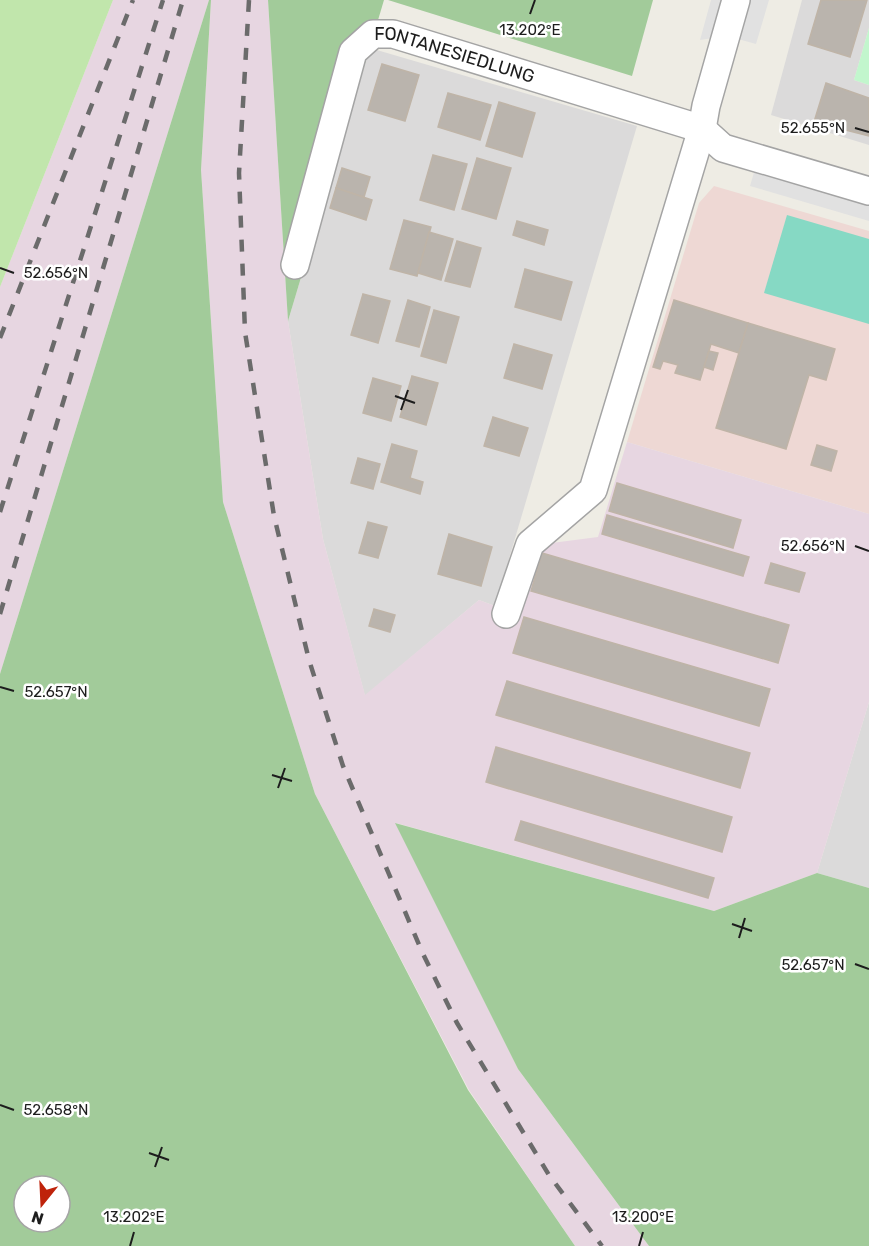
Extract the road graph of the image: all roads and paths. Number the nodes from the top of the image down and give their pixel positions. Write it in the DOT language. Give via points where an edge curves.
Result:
graph roads {
  1 [pos="736,0"];
  2 [pos="702,129"];
  3 [pos="869,191"];
  4 [pos="295,265"];
  5 [pos="506,614"];
  1 -- 2 [label="street"];
  2 -- 3 [label="street" via="723,148"];
  2 -- 4 [label="street, FONTANESIEDLUNG" via="393,34 373,34 353,52"];
  2 -- 5 [label="street" via="593,490 530,543"];
}
